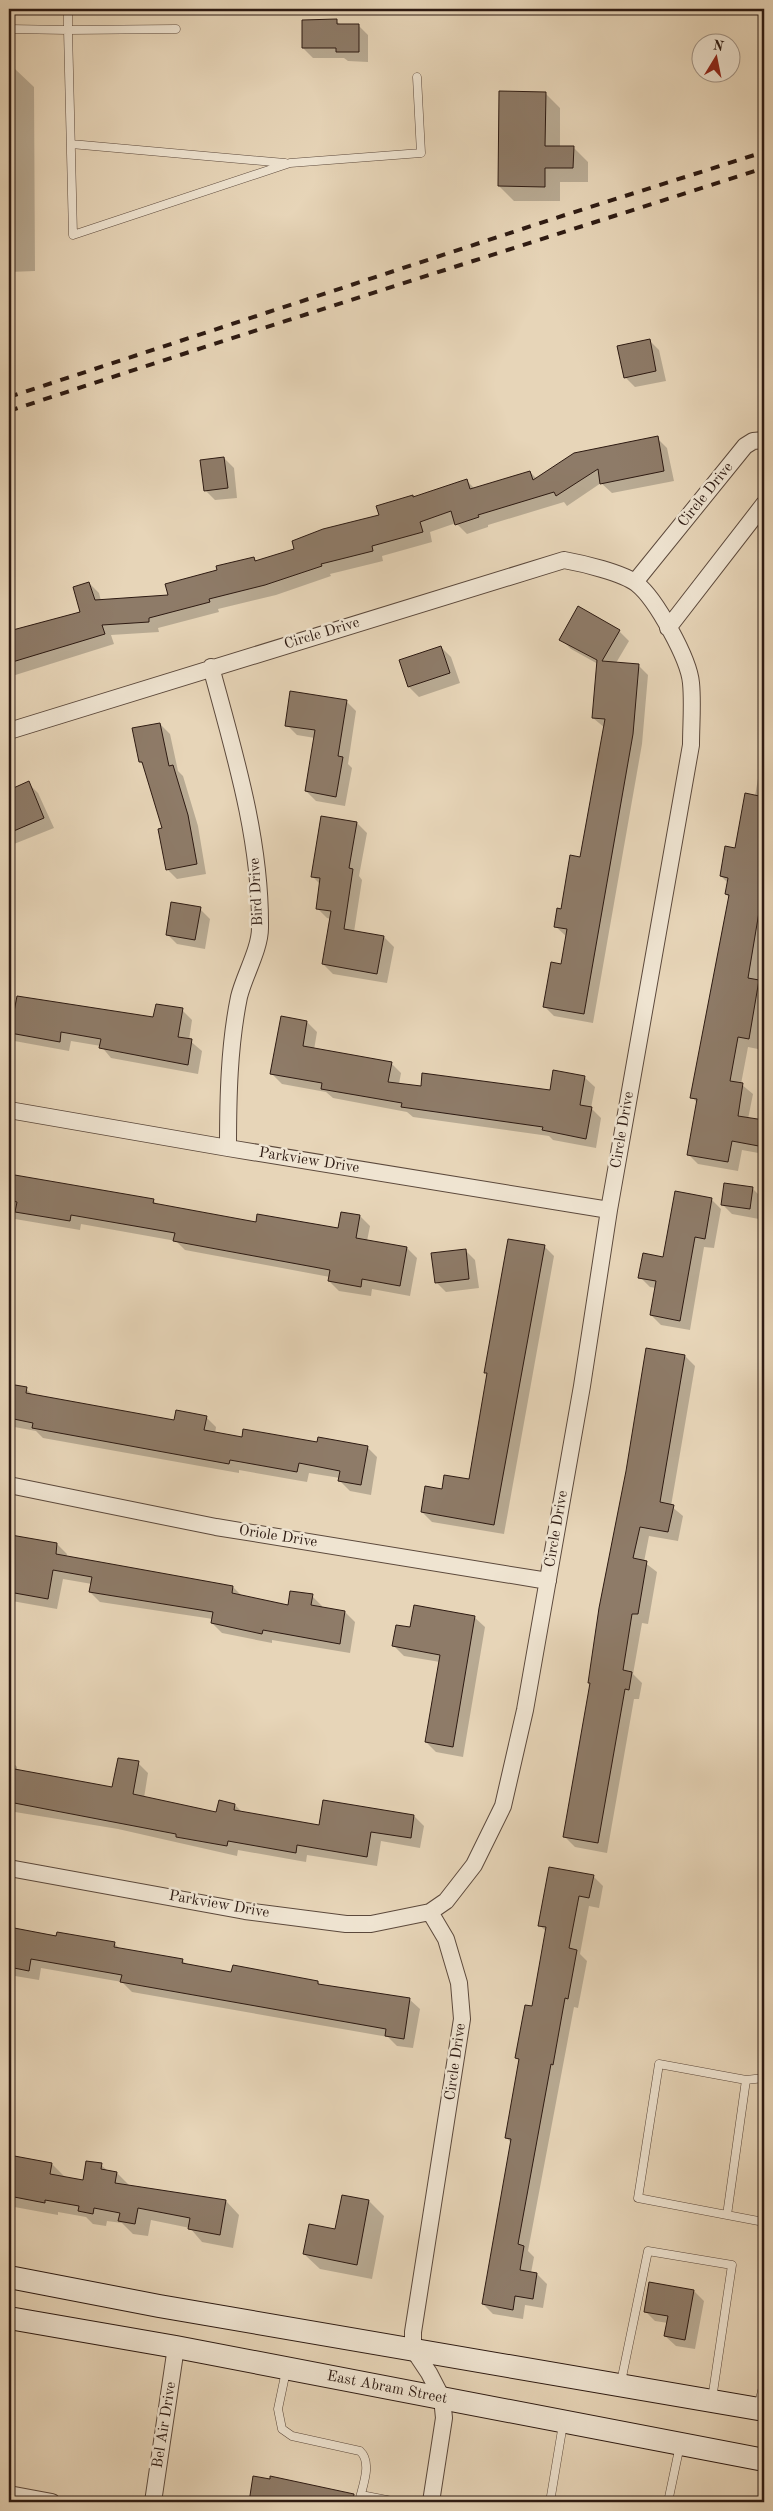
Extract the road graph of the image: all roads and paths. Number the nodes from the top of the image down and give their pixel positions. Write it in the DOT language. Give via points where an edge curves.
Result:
graph roads {
  1 [pos="68,9"];
  2 [pos="9,28"];
  3 [pos="176,29"];
  4 [pos="68,30"];
  5 [pos="417,77"];
  6 [pos="71,144"];
  7 [pos="290,163"];
  8 [pos="764,440"];
  9 [pos="764,504"];
  10 [pos="635,582"];
  11 [pos="668,628"];
  12 [pos="211,667"];
  13 [pos="9,731"];
  14 [pos="9,1110"];
  15 [pos="228,1148"];
  16 [pos="609,1210"];
  17 [pos="9,1485"];
  18 [pos="548,1581"];
  19 [pos="9,1868"];
  20 [pos="430,1912"];
  21 [pos="764,2078"];
  22 [pos="746,2080"];
  23 [pos="727,2215"];
  24 [pos="764,2222"];
  25 [pos="9,2277"];
  26 [pos="9,2318"];
  27 [pos="176,2347"];
  28 [pos="413,2349"];
  29 [pos="286,2369"];
  30 [pos="620,2384"];
  31 [pos="764,2384"];
  32 [pos="442,2398"];
  33 [pos="712,2401"];
  34 [pos="761,2409"];
  35 [pos="563,2422"];
  36 [pos="680,2444"];
  37 [pos="764,2460"];
  38 [pos="9,2494"];
  39 [pos="360,2499"];
  40 [pos="52,2502"];
  41 [pos="153,2502"];
  42 [pos="397,2502"];
  43 [pos="431,2502"];
  44 [pos="550,2502"];
  45 [pos="668,2502"];
  1 -- 4 [label="lane"];
  2 -- 4 [label="lane"];
  3 -- 4 [label="lane"];
  4 -- 6 [label="lane"];
  5 -- 7 [label="lane" via="420,152"];
  6 -- 7 [label="lane"];
  6 -- 7 [label="lane" via="73,235"];
  8 -- 10 [label="street, Circle Drive" via="745,446"];
  9 -- 11 [label="street"];
  10 -- 11 [label="street, Circle Drive" via="648,595"];
  10 -- 12 [label="street, Circle Drive" via="564,560"];
  11 -- 16 [label="street, Circle Drive" via="679,645 691,682 691,745"];
  12 -- 13 [label="street, Circle Drive"];
  12 -- 15 [label="street, Bird Drive" via="236,757 257,862 260,930 233,1030"];
  14 -- 15 [label="street, Parkview Drive"];
  15 -- 16 [label="street, Parkview Drive"];
  16 -- 18 [label="street, Circle Drive"];
  17 -- 18 [label="street, Oriole Drive" via="216,1527"];
  18 -- 20 [label="street, Circle Drive" via="525,1710 503,1806 474,1865 446,1901"];
  19 -- 20 [label="street, Parkview Drive" via="245,1911 346,1924 371,1924"];
  20 -- 28 [label="street, Circle Drive" via="446,1939 459,1983 462,2019"];
  21 -- 22 [label="lane"];
  22 -- 23 [label="lane"];
  22 -- 23 [label="lane" via="659,2064 638,2198"];
  23 -- 24 [label="lane"];
  25 -- 28 [label="main road"];
  26 -- 27 [label="main road, East Abram Street"];
  27 -- 29 [label="main road, East Abram Street"];
  27 -- 41 [label="street, Bel Air Drive"];
  28 -- 30 [label="main road"];
  28 -- 32 [label="street"];
  29 -- 32 [label="main road, East Abram Street"];
  29 -- 39 [label="lane" via="278,2409 282,2430 292,2436 360,2451 367,2463"];
  30 -- 33 [label="main road"];
  30 -- 33 [label="lane" via="648,2251 732,2266"];
  31 -- 34 [label="lane"];
  32 -- 35 [label="main road, East Abram Street"];
  32 -- 43 [label="street" via="444,2418"];
  33 -- 34 [label="main road"];
  35 -- 36 [label="main road, East Abram Street"];
  35 -- 44 [label="lane"];
  36 -- 37 [label="main road, East Abram Street"];
  36 -- 45 [label="lane"];
  38 -- 40 [label="street"];
  39 -- 42 [label="lane"];
}
